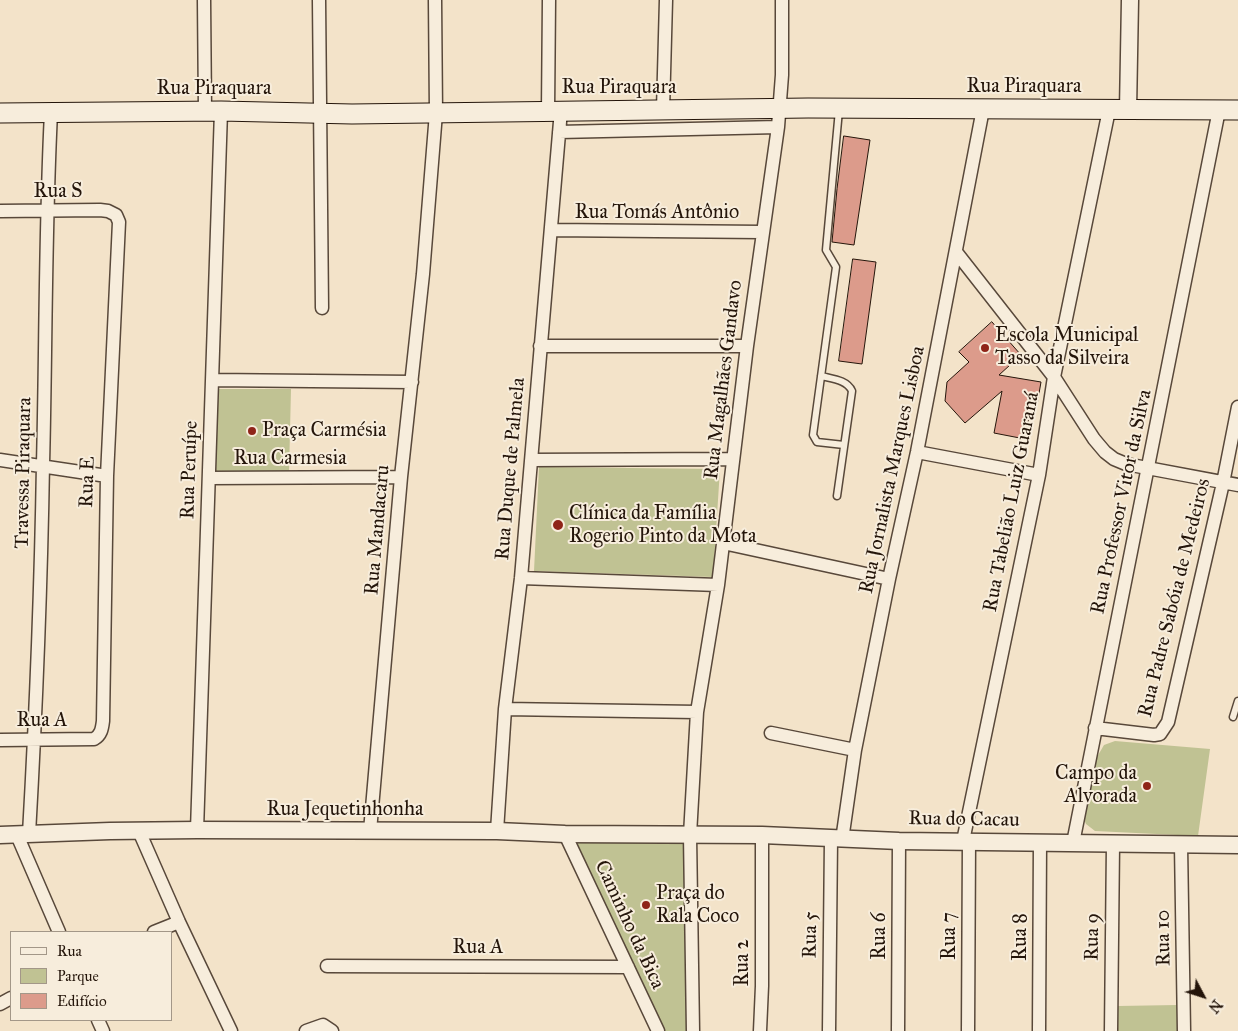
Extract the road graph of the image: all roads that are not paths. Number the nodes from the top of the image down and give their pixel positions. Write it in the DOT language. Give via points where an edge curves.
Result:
graph roads {
  1 [pos="204,0"];
  2 [pos="319,0"];
  3 [pos="435,0"];
  4 [pos="549,0"];
  5 [pos="666,0"];
  6 [pos="782,0"];
  7 [pos="1130,0"];
  8 [pos="780,108"];
  9 [pos="839,108"];
  10 [pos="983,109"];
  11 [pos="554,110"];
  12 [pos="663,110"];
  13 [pos="1109,110"];
  14 [pos="1128,110"];
  15 [pos="1229,110"];
  16 [pos="213,111"];
  17 [pos="436,112"];
  18 [pos="0,113"];
  19 [pos="51,113"];
  20 [pos="319,113"];
  21 [pos="778,128"];
  22 [pos="559,132"];
  23 [pos="46,210"];
  24 [pos="0,211"];
  25 [pos="116,215"];
  26 [pos="551,230"];
  27 [pos="762,232"];
  28 [pos="956,252"];
  29 [pos="322,308"];
  30 [pos="540,346"];
  31 [pos="747,346"];
  32 [pos="821,376"];
  33 [pos="1054,377"];
  34 [pos="212,380"];
  35 [pos="412,382"];
  36 [pos="1238,407"];
  37 [pos="844,446"];
  38 [pos="917,452"];
  39 [pos="732,459"];
  40 [pos="0,460"];
  41 [pos="531,460"];
  42 [pos="43,465"];
  43 [pos="1149,468"];
  44 [pos="1039,475"];
  45 [pos="107,476"];
  46 [pos="401,477"];
  47 [pos="209,478"];
  48 [pos="1223,483"];
  49 [pos="1238,486"];
  50 [pos="837,496"];
  51 [pos="723,543"];
  52 [pos="521,578"];
  53 [pos="889,579"];
  54 [pos="718,585"];
  55 [pos="1238,701"];
  56 [pos="506,709"];
  57 [pos="697,712"];
  58 [pos="1233,717"];
  59 [pos="1095,728"];
  60 [pos="771,734"];
  61 [pos="0,740"];
  62 [pos="85,740"];
  63 [pos="35,741"];
  64 [pos="855,750"];
  65 [pos="197,830"];
  66 [pos="139,831"];
  67 [pos="370,831"];
  68 [pos="497,832"];
  69 [pos="23,834"];
  70 [pos="565,834"];
  71 [pos="0,835"];
  72 [pos="690,835"];
  73 [pos="762,836"];
  74 [pos="837,839"];
  75 [pos="899,841"];
  76 [pos="966,841"];
  77 [pos="1040,842"];
  78 [pos="1073,843"];
  79 [pos="1113,844"];
  80 [pos="1181,845"];
  81 [pos="1238,845"];
  82 [pos="179,922"];
  83 [pos="59,931"];
  84 [pos="156,931"];
  85 [pos="328,966"];
  86 [pos="628,967"];
  87 [pos="231,1031"];
  88 [pos="306,1031"];
  89 [pos="332,1031"];
  90 [pos="658,1031"];
  91 [pos="693,1031"];
  92 [pos="760,1031"];
  93 [pos="829,1031"];
  94 [pos="898,1031"];
  95 [pos="968,1031"];
  96 [pos="1039,1031"];
  97 [pos="1111,1031"];
  98 [pos="1184,1031"];
  1 -- 16 [label="street, Rua Peruípe"];
  2 -- 20 [label="street"];
  3 -- 17 [label="street, Rua Mandacaru"];
  4 -- 11 [label="street, Rua Duque de Palmela"];
  5 -- 12 [label="street"];
  6 -- 8 [label="street, Rua Magalhães Gandavo"];
  7 -- 14 [label="street"];
  8 -- 9 [label="main road, Rua Piraquara"];
  8 -- 12 [label="main road, Rua Piraquara"];
  8 -- 21 [label="street, Rua Magalhães Gandavo"];
  9 -- 10 [label="main road, Rua Piraquara"];
  9 -- 32 [label="lane" via="826,250 836,267"];
  10 -- 13 [label="main road, Rua Piraquara"];
  10 -- 28 [label="street, Rua Jornalista Marques Lisboa"];
  11 -- 12 [label="main road, Rua Piraquara"];
  11 -- 17 [label="main road, Rua Piraquara"];
  11 -- 22 [label="street, Rua Duque de Palmela"];
  13 -- 14 [label="main road, Rua Piraquara"];
  13 -- 33 [label="street, Rua Tabelião Luiz Guaraná"];
  14 -- 15 [label="main road, Rua Piraquara"];
  15 -- 43 [label="street, Rua Professor Vitor da Silva"];
  16 -- 19 [label="main road, Rua Piraquara"];
  16 -- 20 [label="main road, Rua Piraquara"];
  16 -- 34 [label="street, Rua Peruípe"];
  17 -- 20 [label="main road, Rua Piraquara"];
  17 -- 35 [label="street, Rua Mandacaru"];
  18 -- 19 [label="main road, Rua Piraquara"];
  19 -- 23 [label="street, Travessa Piraquara"];
  20 -- 29 [label="street"];
  21 -- 22 [label="street"];
  21 -- 27 [label="street, Rua Magalhães Gandavo"];
  22 -- 26 [label="street, Rua Duque de Palmela"];
  23 -- 24 [label="street, Rua S"];
  23 -- 25 [label="street, Rua S" via="100,210"];
  23 -- 42 [label="street, Travessa Piraquara"];
  25 -- 45 [label="street, Rua E" via="119,222"];
  26 -- 27 [label="street, Rua Tomás Antônio"];
  26 -- 30 [label="street, Rua Duque de Palmela"];
  27 -- 31 [label="street, Rua Magalhães Gandavo"];
  28 -- 33 [label="street"];
  28 -- 38 [label="street, Rua Jornalista Marques Lisboa"];
  30 -- 31 [label="street"];
  30 -- 41 [label="street, Rua Duque de Palmela"];
  31 -- 39 [label="street, Rua Magalhães Gandavo"];
  32 -- 37 [label="lane" via="845,383 852,391"];
  32 -- 37 [label="lane" via="814,439"];
  33 -- 43 [label="street" via="1105,452 1126,464"];
  33 -- 44 [label="street, Rua Tabelião Luiz Guaraná"];
  34 -- 35 [label="street"];
  34 -- 47 [label="street, Rua Peruípe"];
  35 -- 46 [label="street, Rua Mandacaru"];
  36 -- 48 [label="street, Rua Padre Sabóia de Medeiros"];
  37 -- 50 [label="lane"];
  38 -- 44 [label="street"];
  38 -- 53 [label="street, Rua Jornalista Marques Lisboa"];
  39 -- 41 [label="street"];
  39 -- 51 [label="street, Rua Magalhães Gandavo"];
  40 -- 42 [label="street"];
  41 -- 52 [label="street, Rua Duque de Palmela"];
  42 -- 45 [label="street"];
  42 -- 63 [label="street, Travessa Piraquara"];
  43 -- 48 [label="street"];
  43 -- 59 [label="street, Rua Professor Vitor da Silva"];
  44 -- 76 [label="street, Rua Tabelião Luiz Guaraná"];
  45 -- 62 [label="street, Rua E" via="103,721 99,736"];
  46 -- 47 [label="street, Rua Carmesia"];
  46 -- 67 [label="street, Rua Mandacaru"];
  47 -- 65 [label="street, Rua Peruípe"];
  48 -- 49 [label="street"];
  48 -- 59 [label="street, Rua Padre Sabóia de Medeiros" via="1168,722 1160,734 1154,735"];
  51 -- 53 [label="street"];
  51 -- 54 [label="street, Rua Magalhães Gandavo"];
  52 -- 54 [label="street"];
  52 -- 56 [label="street, Rua Duque de Palmela"];
  53 -- 64 [label="street, Rua Jornalista Marques Lisboa"];
  54 -- 57 [label="street, Rua Magalhães Gandavo"];
  55 -- 58 [label="lane"];
  56 -- 57 [label="street"];
  56 -- 68 [label="street, Rua Duque de Palmela"];
  57 -- 72 [label="street, Rua Magalhães Gandavo"];
  59 -- 78 [label="street, Rua Professor Vitor da Silva"];
  60 -- 64 [label="street"];
  61 -- 63 [label="street, Rua A"];
  62 -- 63 [label="street, Rua A"];
  63 -- 69 [label="street, Travessa Piraquara"];
  64 -- 74 [label="street, Rua Jornalista Marques Lisboa"];
  65 -- 66 [label="street, Rua Jequetinhonha"];
  65 -- 67 [label="street, Rua Jequetinhonha"];
  66 -- 69 [label="street, Rua Jequetinhonha"];
  66 -- 82 [label="street"];
  67 -- 68 [label="street, Rua Jequetinhonha"];
  68 -- 70 [label="street, Rua Jequetinhonha"];
  69 -- 71 [label="street, Rua Jequetinhonha"];
  69 -- 83 [label="street"];
  70 -- 72 [label="street, Rua Jequetinhonha"];
  70 -- 86 [label="street, Caminho da Bica"];
  72 -- 73 [label="street, Rua do Cacau"];
  72 -- 91 [label="street, Rua Magalhães Gandavo"];
  73 -- 74 [label="street, Rua do Cacau"];
  73 -- 92 [label="street, Rua 2"];
  74 -- 75 [label="street, Rua do Cacau"];
  74 -- 93 [label="street, Rua 5"];
  75 -- 76 [label="street, Rua do Cacau"];
  75 -- 94 [label="street, Rua 6"];
  76 -- 77 [label="street, Rua do Cacau"];
  76 -- 95 [label="street, Rua 7"];
  77 -- 78 [label="street, Rua do Cacau"];
  77 -- 96 [label="street, Rua 8"];
  78 -- 79 [label="street, Rua do Cacau"];
  79 -- 80 [label="street, Rua do Cacau"];
  79 -- 97 [label="street, Rua 9"];
  80 -- 81 [label="street, Rua do Cacau"];
  80 -- 98 [label="street, Rua 10"];
  82 -- 84 [label="street"];
  82 -- 87 [label="street"];
  85 -- 86 [label="street, Rua A"];
  86 -- 90 [label="street, Caminho da Bica"];
  88 -- 89 [label="street" via="323,1025"];
}
